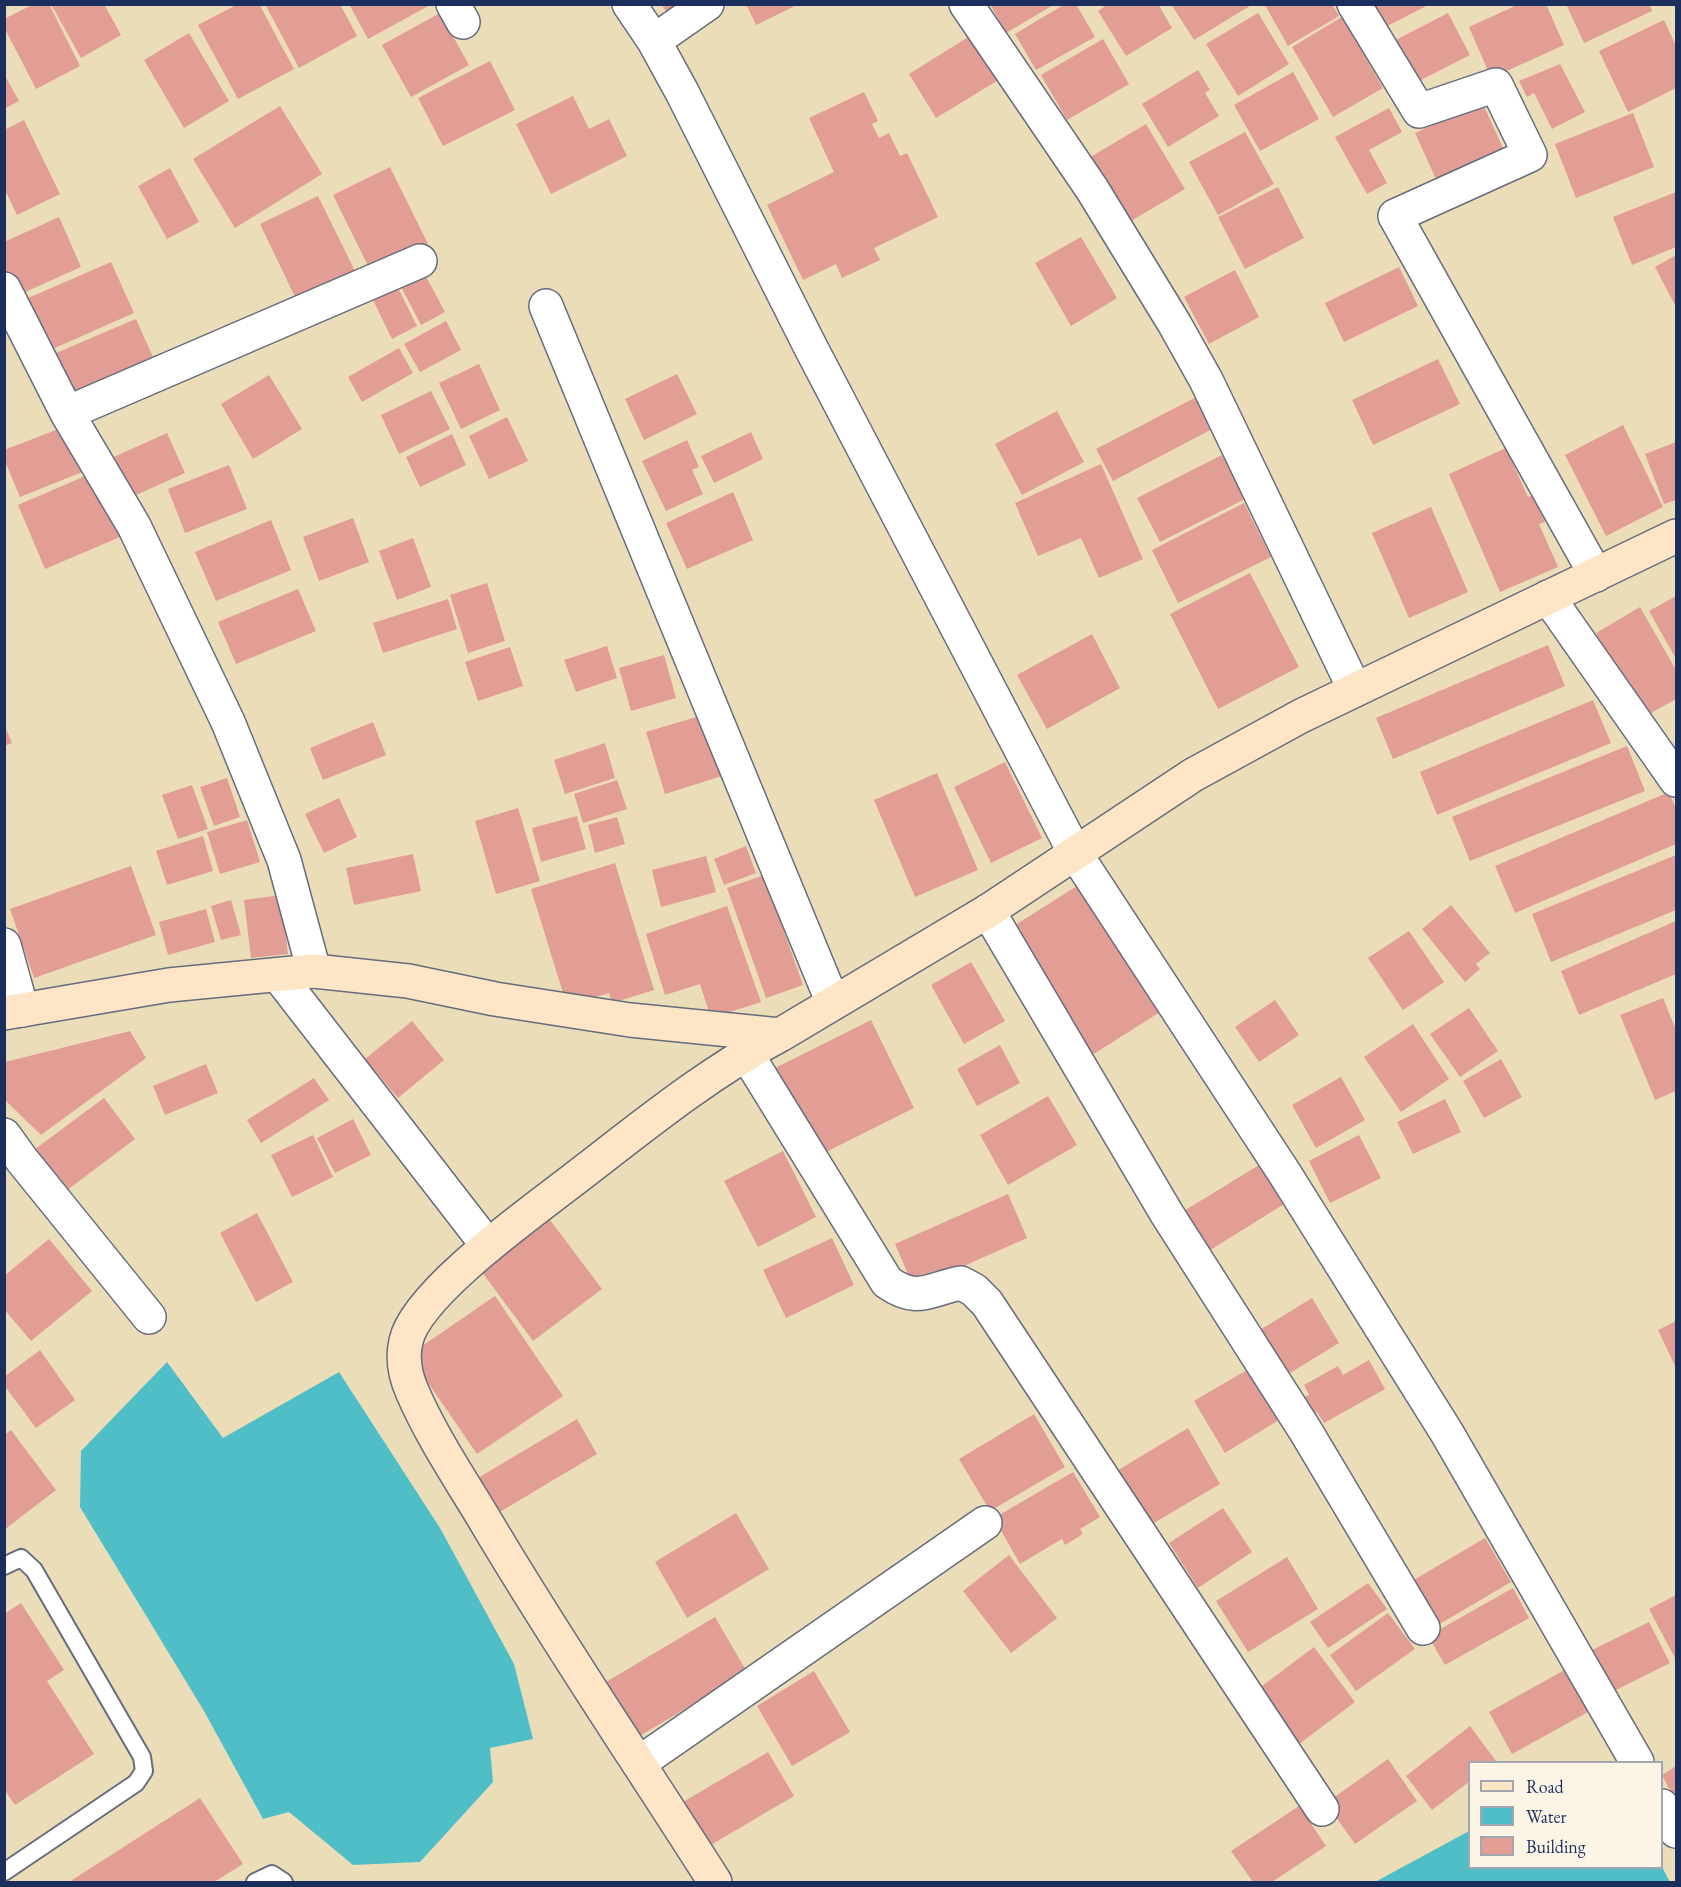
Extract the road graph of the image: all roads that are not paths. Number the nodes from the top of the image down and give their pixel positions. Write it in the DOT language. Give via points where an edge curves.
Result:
graph roads {
  1 [pos="629,4"];
  2 [pos="707,4"];
  3 [pos="966,4"];
  4 [pos="1354,4"];
  5 [pos="654,41"];
  6 [pos="420,261"];
  7 [pos="4,289"];
  8 [pos="546,306"];
  9 [pos="67,413"];
  10 [pos="1677,536"];
  11 [pos="1596,574"];
  12 [pos="1548,597"];
  13 [pos="1355,690"];
  14 [pos="1677,780"];
  15 [pos="1075,853"];
  16 [pos="988,911"];
  17 [pos="4,945"];
  18 [pos="314,971"];
  19 [pos="278,975"];
  20 [pos="833,1003"];
  21 [pos="14,1011"];
  22 [pos="780,1035"];
  23 [pos="746,1053"];
  24 [pos="4,1135"];
  25 [pos="488,1246"];
  26 [pos="149,1317"];
  27 [pos="985,1523"];
  28 [pos="4,1566"];
  29 [pos="1423,1628"];
  30 [pos="1636,1761"];
  31 [pos="639,1763"];
  32 [pos="1663,1808"];
  33 [pos="1322,1809"];
  34 [pos="1677,1831"];
  35 [pos="4,1872"];
  36 [pos="255,1882"];
  37 [pos="284,1882"];
  38 [pos="715,1882"];
  1 -- 5 [label="street"];
  2 -- 5 [label="street"];
  3 -- 13 [label="street" via="1092,189 1185,342"];
  4 -- 11 [label="street" via="1419,111 1496,85 1530,155 1395,216"];
  5 -- 15 [label="street"];
  6 -- 9 [label="street"];
  7 -- 9 [label="street"];
  8 -- 20 [label="street"];
  9 -- 18 [label="street" via="134,526 228,722 284,860"];
  10 -- 11 [label="street"];
  11 -- 12 [label="street"];
  12 -- 13 [label="street"];
  12 -- 14 [label="street"];
  13 -- 15 [label="street" via="1193,775"];
  15 -- 16 [label="street"];
  15 -- 30 [label="street" via="1285,1174 1447,1432"];
  16 -- 20 [label="street"];
  16 -- 29 [label="street" via="1167,1214 1305,1430"];
  17 -- 21 [label="street"];
  18 -- 19 [label="street"];
  18 -- 22 [label="street" via="408,981 630,1020"];
  19 -- 21 [label="street" via="169,985"];
  19 -- 25 [label="street"];
  20 -- 22 [label="street"];
  22 -- 23 [label="street"];
  23 -- 25 [label="street" via="662,1111"];
  23 -- 33 [label="street" via="887,1282 902,1293 925,1294 962,1283 987,1303"];
  24 -- 26 [label="street"];
  25 -- 31 [label="street" via="430,1300 406,1339 404,1366 412,1391 526,1589"];
  27 -- 31 [label="street"];
  28 -- 35 [label="lane" via="21,1558 34,1570 142,1757 144,1772 136,1783"];
  31 -- 38 [label="street"];
  32 -- 34 [label="street"];
  36 -- 37 [label="lane" via="272,1874"];
}
